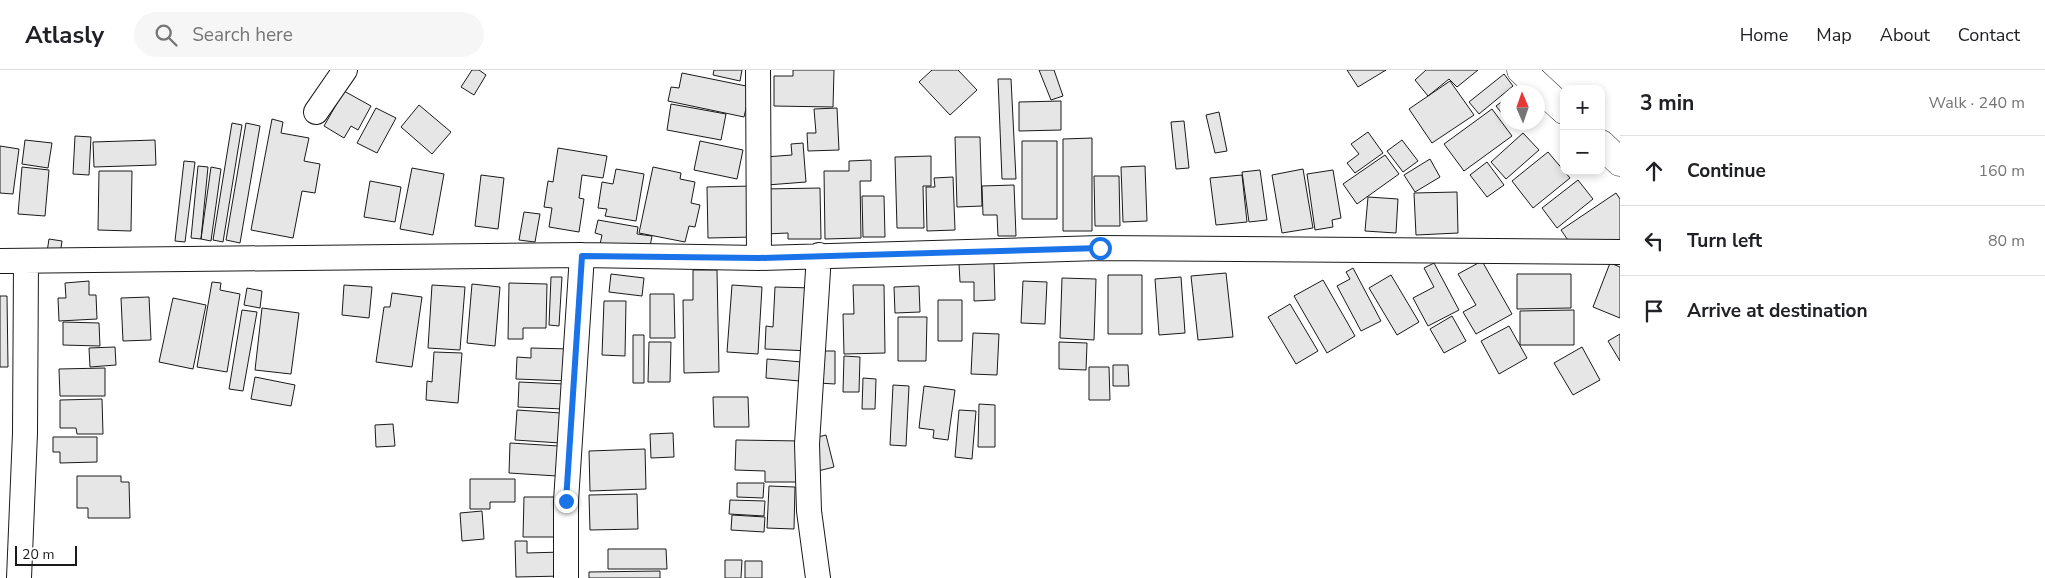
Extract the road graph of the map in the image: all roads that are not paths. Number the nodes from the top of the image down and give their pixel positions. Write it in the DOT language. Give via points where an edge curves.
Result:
graph roads {
  1 [pos="345,70"];
  2 [pos="758,70"];
  3 [pos="1521,70"];
  4 [pos="1560,106"];
  5 [pos="316,112"];
  6 [pos="1605,148"];
  7 [pos="1620,162"];
  8 [pos="1620,252"];
  9 [pos="819,255"];
  10 [pos="582,256"];
  11 [pos="759,258"];
  12 [pos="0,261"];
  13 [pos="26,261"];
  14 [pos="19,578"];
  15 [pos="566,578"];
  16 [pos="818,578"];
  1 -- 5 [label="street"];
  2 -- 11 [label="street"];
  3 -- 4 [label="highway"];
  6 -- 7 [label="highway"];
  8 -- 9 [label="street" via="1100,248"];
  9 -- 11 [label="street"];
  9 -- 16 [label="street" via="808,444 809,511"];
  10 -- 11 [label="street"];
  10 -- 13 [label="street"];
  10 -- 15 [label="street" via="566,501"];
  12 -- 13 [label="street"];
  13 -- 14 [label="street" via="25,433"];
}
